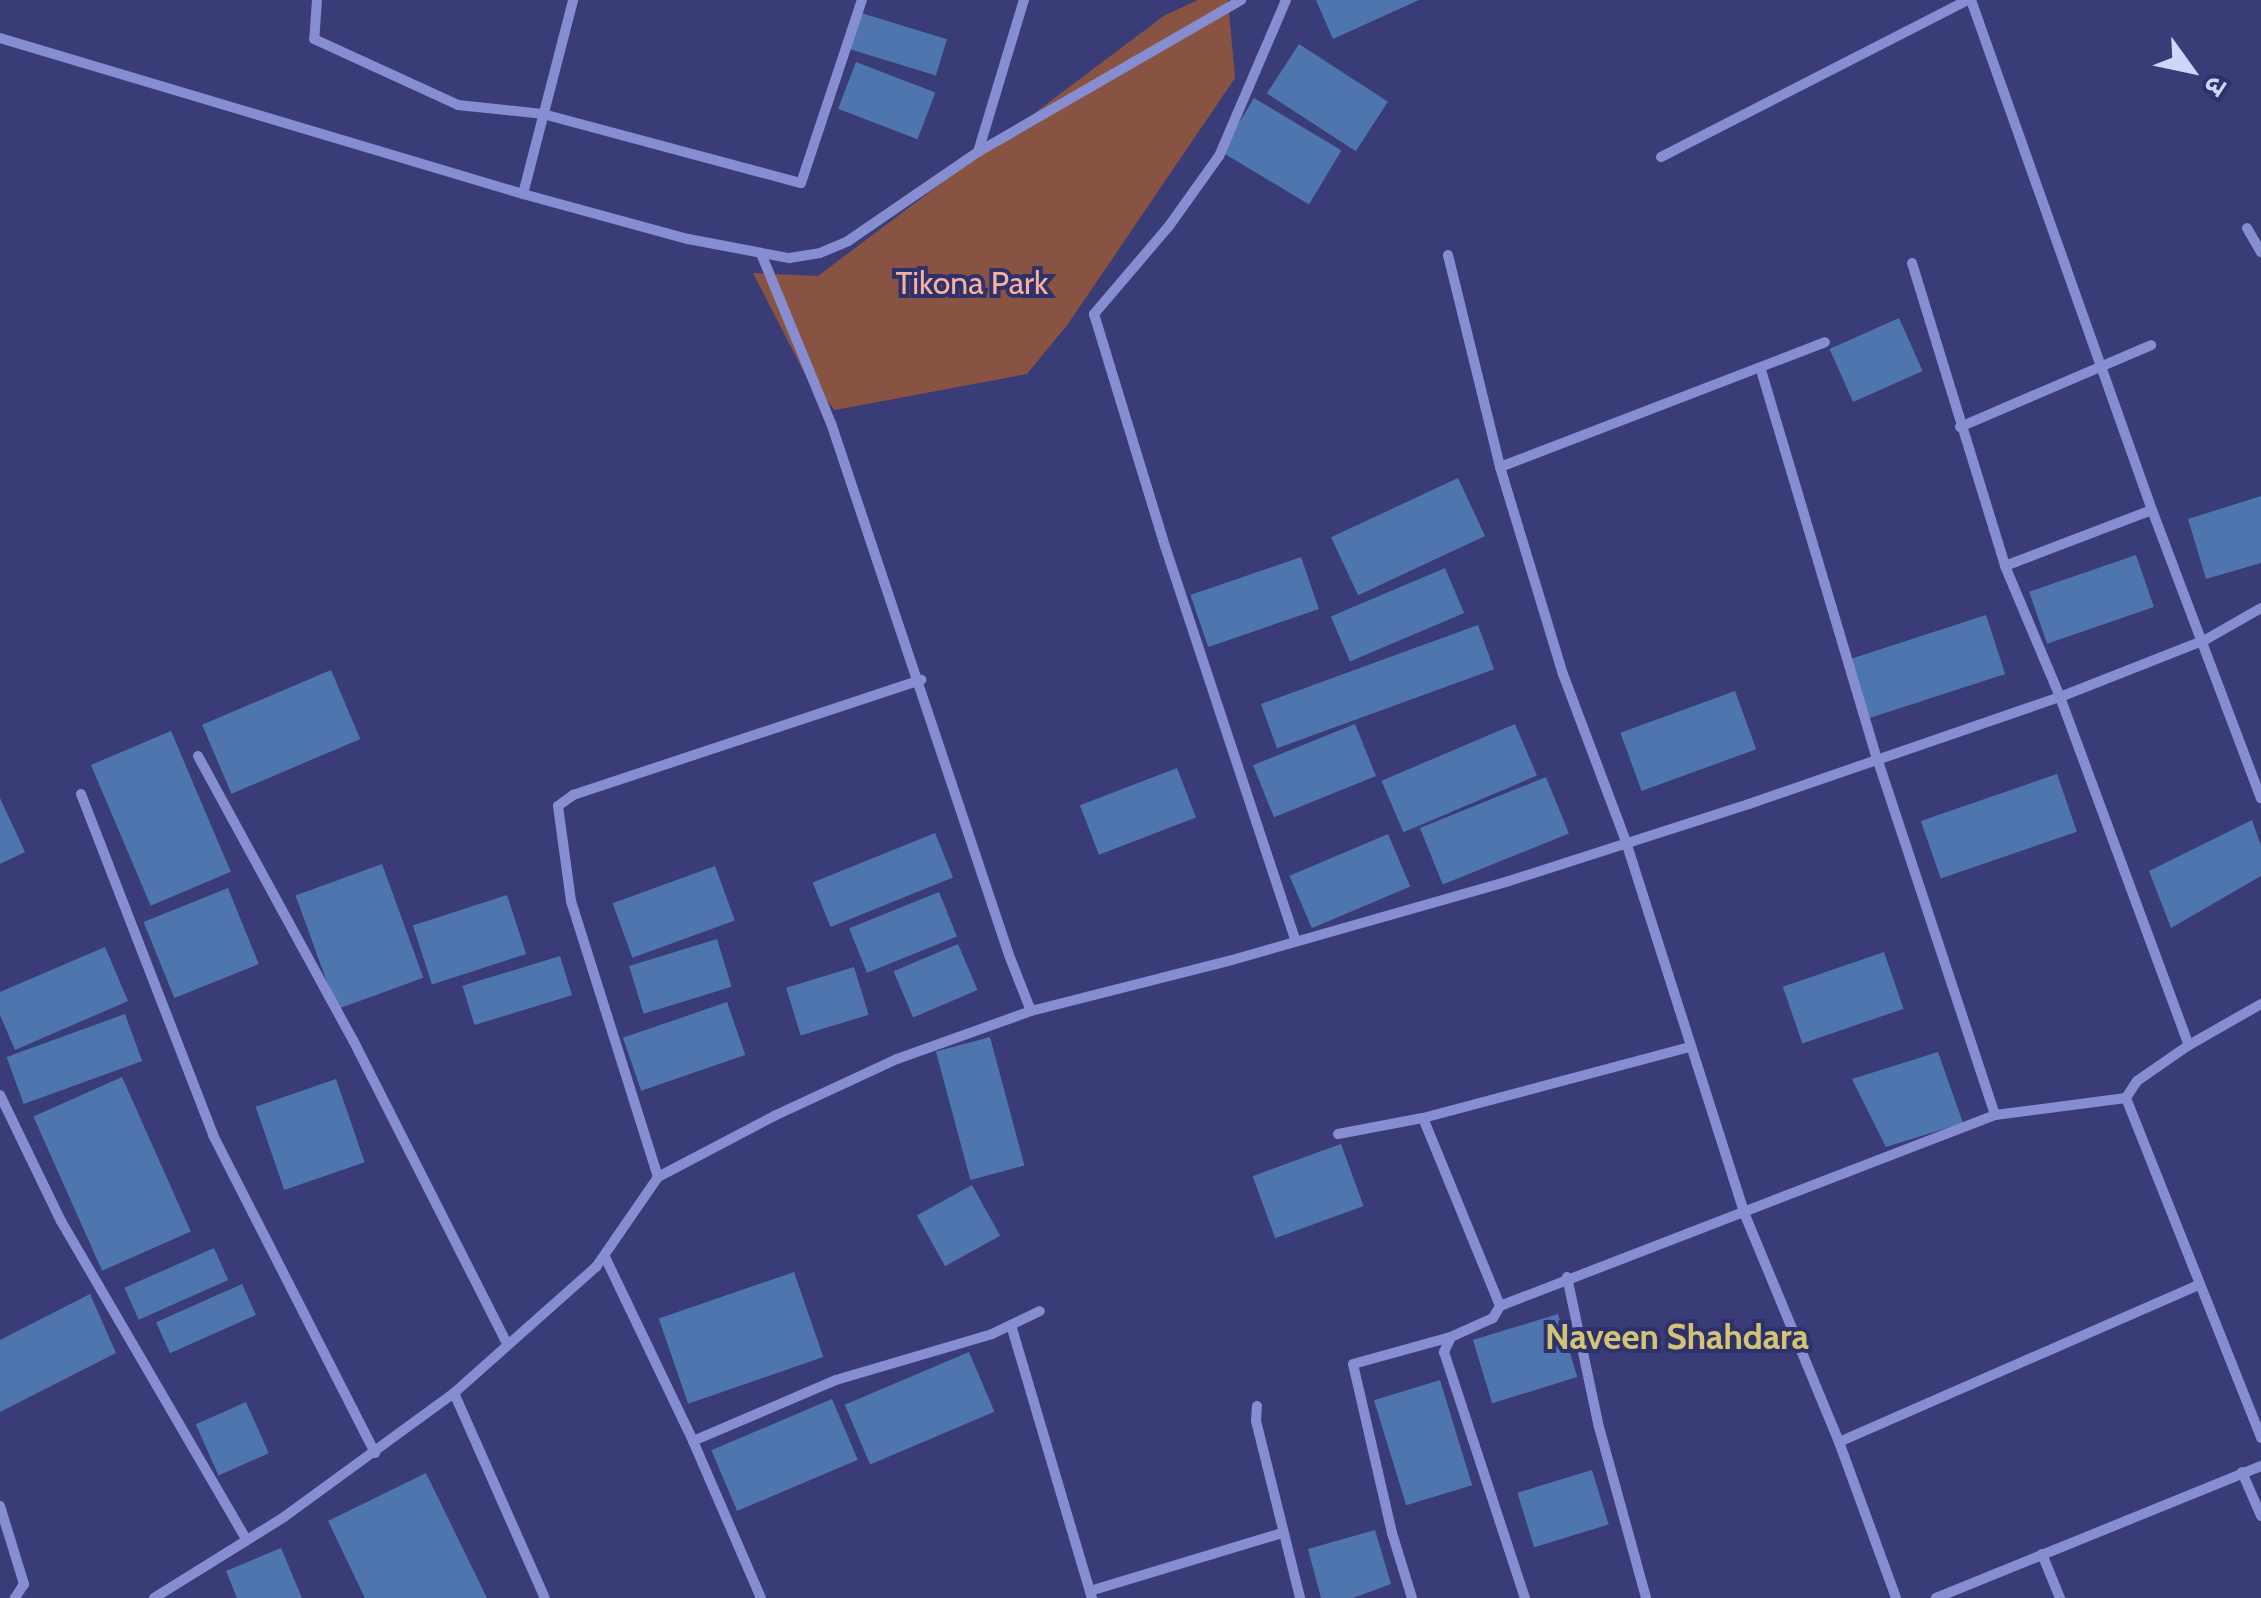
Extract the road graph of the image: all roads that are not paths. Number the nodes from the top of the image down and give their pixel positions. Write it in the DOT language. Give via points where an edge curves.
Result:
graph roads {
  1 [pos="318,0"];
  2 [pos="573,0"];
  3 [pos="862,0"];
  4 [pos="1024,0"];
  5 [pos="1241,0"];
  6 [pos="1286,0"];
  7 [pos="1969,0"];
  8 [pos="0,38"];
  9 [pos="543,114"];
  10 [pos="978,152"];
  11 [pos="1661,157"];
  12 [pos="523,194"];
  13 [pos="2248,228"];
  14 [pos="2261,252"];
  15 [pos="1448,254"];
  16 [pos="762,256"];
  17 [pos="1912,264"];
  18 [pos="1825,342"];
  19 [pos="2151,346"];
  20 [pos="2104,364"];
  21 [pos="1761,370"];
  22 [pos="1960,427"];
  23 [pos="1500,467"];
  24 [pos="2152,510"];
  25 [pos="2004,566"];
  26 [pos="2261,608"];
  27 [pos="2205,640"];
  28 [pos="920,680"];
  29 [pos="2060,697"];
  30 [pos="198,756"];
  31 [pos="1877,758"];
  32 [pos="81,794"];
  33 [pos="2261,798"];
  34 [pos="1626,842"];
  35 [pos="1295,938"];
  36 [pos="2261,1004"];
  37 [pos="1031,1010"];
  38 [pos="2190,1045"];
  39 [pos="1689,1047"];
  40 [pos="0,1095"];
  41 [pos="2126,1098"];
  42 [pos="1996,1115"];
  43 [pos="1423,1118"];
  44 [pos="1338,1134"];
  45 [pos="658,1177"];
  46 [pos="1745,1216"];
  47 [pos="605,1257"];
  48 [pos="1567,1276"];
  49 [pos="2198,1284"];
  50 [pos="1500,1306"];
  51 [pos="1040,1311"];
  52 [pos="1011,1326"];
  53 [pos="1451,1337"];
  54 [pos="507,1344"];
  55 [pos="454,1393"];
  56 [pos="1257,1406"];
  57 [pos="2261,1438"];
  58 [pos="693,1440"];
  59 [pos="1840,1442"];
  60 [pos="376,1453"];
  61 [pos="2261,1466"];
  62 [pos="2242,1472"];
  63 [pos="0,1506"];
  64 [pos="2261,1516"];
  65 [pos="1282,1533"];
  66 [pos="247,1540"];
  67 [pos="2042,1554"];
  68 [pos="1091,1594"];
  69 [pos="15,1598"];
  70 [pos="154,1598"];
  71 [pos="545,1598"];
  72 [pos="761,1598"];
  73 [pos="1300,1598"];
  74 [pos="1412,1598"];
  75 [pos="1525,1598"];
  76 [pos="1646,1598"];
  77 [pos="1896,1598"];
  78 [pos="1936,1598"];
  79 [pos="2060,1598"];
  1 -- 9 [label="street" via="314,39 458,105"];
  2 -- 9 [label="street"];
  3 -- 9 [label="street" via="801,183"];
  4 -- 10 [label="street"];
  5 -- 10 [label="street"];
  6 -- 35 [label="street" via="1218,156 1094,314"];
  7 -- 11 [label="street"];
  7 -- 20 [label="street"];
  8 -- 12 [label="street"];
  9 -- 12 [label="street"];
  10 -- 16 [label="street" via="848,240 820,253"];
  12 -- 16 [label="street"];
  13 -- 14 [label="street"];
  15 -- 23 [label="street"];
  16 -- 28 [label="street" via="831,423"];
  17 -- 22 [label="street"];
  18 -- 21 [label="street"];
  19 -- 20 [label="street"];
  20 -- 22 [label="street"];
  20 -- 24 [label="street"];
  21 -- 23 [label="street"];
  21 -- 31 [label="street"];
  22 -- 25 [label="street"];
  23 -- 34 [label="street" via="1563,674"];
  24 -- 25 [label="street"];
  24 -- 27 [label="street"];
  25 -- 29 [label="street"];
  26 -- 27 [label="street"];
  27 -- 29 [label="street"];
  27 -- 33 [label="street"];
  28 -- 37 [label="street"];
  28 -- 45 [label="street" via="592,788 558,806 570,900"];
  29 -- 31 [label="street"];
  29 -- 38 [label="street"];
  30 -- 54 [label="street" via="353,1040"];
  31 -- 34 [label="street"];
  31 -- 42 [label="street"];
  32 -- 60 [label="street" via="213,1135"];
  34 -- 35 [label="street"];
  34 -- 39 [label="street"];
  35 -- 37 [label="street"];
  36 -- 38 [label="street"];
  37 -- 45 [label="street" via="898,1060"];
  38 -- 41 [label="street"];
  39 -- 43 [label="street"];
  39 -- 46 [label="street"];
  40 -- 66 [label="street" via="61,1221"];
  41 -- 42 [label="street"];
  41 -- 49 [label="street"];
  42 -- 46 [label="street"];
  43 -- 44 [label="street"];
  43 -- 50 [label="street"];
  45 -- 47 [label="street"];
  46 -- 48 [label="street"];
  46 -- 59 [label="street"];
  47 -- 54 [label="street"];
  47 -- 58 [label="street"];
  48 -- 50 [label="street"];
  48 -- 76 [label="street"];
  49 -- 57 [label="street"];
  49 -- 59 [label="street"];
  50 -- 53 [label="street" via="1493,1318"];
  51 -- 52 [label="street"];
  52 -- 58 [label="street" via="836,1380"];
  52 -- 68 [label="street"];
  53 -- 74 [label="street" via="1353,1364"];
  53 -- 75 [label="street" via="1444,1352"];
  54 -- 55 [label="street"];
  55 -- 60 [label="street"];
  55 -- 71 [label="street"];
  56 -- 65 [label="street"];
  58 -- 72 [label="street"];
  59 -- 77 [label="street"];
  60 -- 66 [label="street"];
  61 -- 62 [label="street"];
  62 -- 64 [label="street"];
  62 -- 67 [label="street"];
  63 -- 69 [label="street" via="24,1584"];
  65 -- 68 [label="street"];
  65 -- 73 [label="street"];
  66 -- 70 [label="street"];
  67 -- 78 [label="street"];
  67 -- 79 [label="street"];
}
